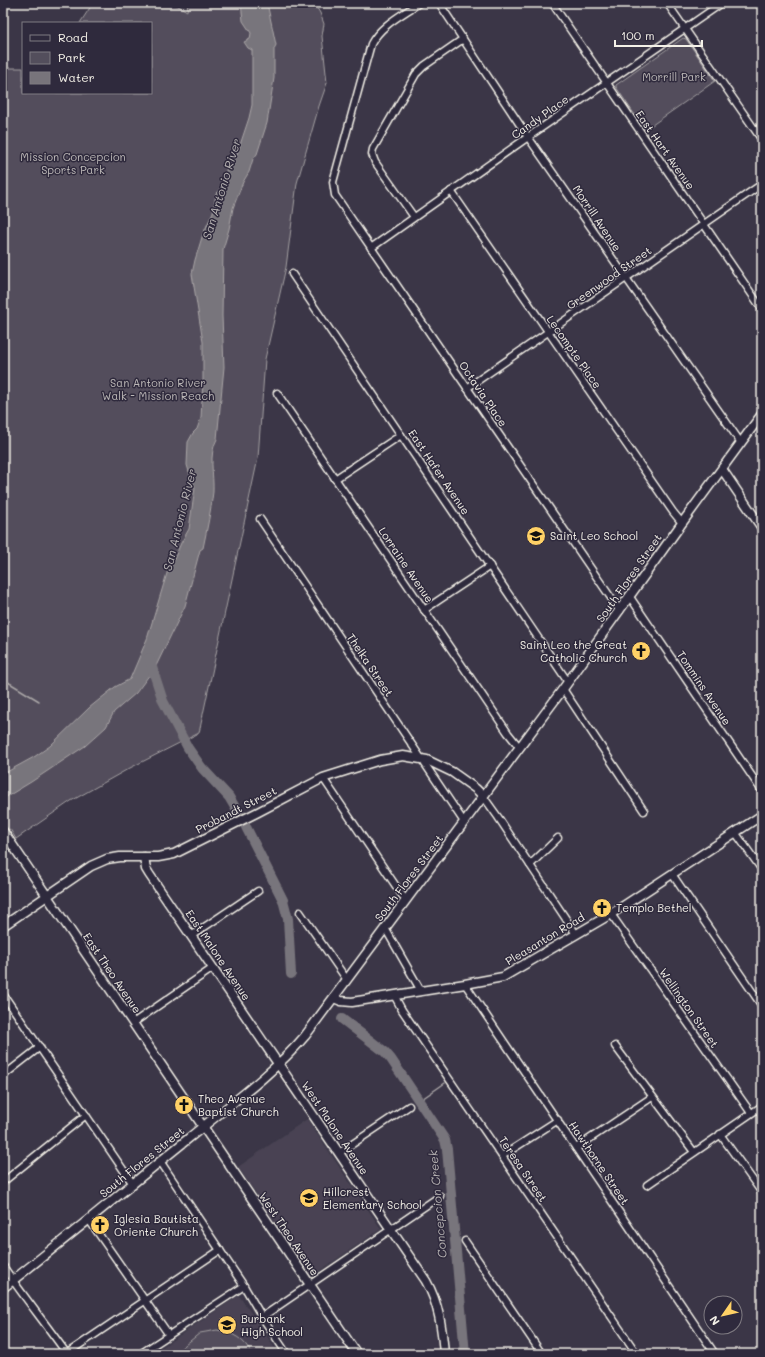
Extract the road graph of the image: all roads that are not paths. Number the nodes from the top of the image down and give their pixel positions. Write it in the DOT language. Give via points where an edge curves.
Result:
graph roads {
  1 [pos="419,3"];
  2 [pos="439,3"];
  3 [pos="552,3"];
  4 [pos="667,3"];
  5 [pos="722,3"];
  6 [pos="685,28"];
  7 [pos="463,39"];
  8 [pos="606,83"];
  9 [pos="528,137"];
  10 [pos="762,140"];
  11 [pos="762,184"];
  12 [pos="451,191"];
  13 [pos="414,217"];
  14 [pos="704,225"];
  15 [pos="371,248"];
  16 [pos="292,274"];
  17 [pos="626,279"];
  18 [pos="762,309"];
  19 [pos="548,332"];
  20 [pos="467,388"];
  21 [pos="277,393"];
  22 [pos="762,414"];
  23 [pos="401,435"];
  24 [pos="740,443"];
  25 [pos="722,468"];
  26 [pos="335,479"];
  27 [pos="260,519"];
  28 [pos="682,523"];
  29 [pos="762,528"];
  30 [pos="490,566"];
  31 [pos="630,597"];
  32 [pos="424,610"];
  33 [pos="620,611"];
  34 [pos="568,682"];
  35 [pos="563,689"];
  36 [pos="520,748"];
  37 [pos="421,758"];
  38 [pos="323,778"];
  39 [pos="762,791"];
  40 [pos="483,796"];
  41 [pos="644,811"];
  42 [pos="762,815"];
  43 [pos="464,822"];
  44 [pos="3,831"];
  45 [pos="735,832"];
  46 [pos="558,838"];
  47 [pos="144,857"];
  48 [pos="530,864"];
  49 [pos="762,870"];
  50 [pos="672,874"];
  51 [pos="258,891"];
  52 [pos="47,896"];
  53 [pos="406,901"];
  54 [pos="300,912"];
  55 [pos="611,914"];
  56 [pos="3,926"];
  57 [pos="385,928"];
  58 [pos="576,934"];
  59 [pos="191,936"];
  60 [pos="213,968"];
  61 [pos="347,980"];
  62 [pos="465,984"];
  63 [pos="421,991"];
  64 [pos="3,994"];
  65 [pos="394,996"];
  66 [pos="334,998"];
  67 [pos="762,1006"];
  68 [pos="133,1023"];
  69 [pos="615,1046"];
  70 [pos="40,1047"];
  71 [pos="278,1064"];
  72 [pos="3,1076"];
  73 [pos="652,1096"];
  74 [pos="408,1106"];
  75 [pos="762,1106"];
  76 [pos="751,1113"];
  77 [pos="86,1115"];
  78 [pos="558,1120"];
  79 [pos="202,1127"];
  80 [pos="720,1134"];
  81 [pos="576,1148"];
  82 [pos="694,1152"];
  83 [pos="339,1153"];
  84 [pos="502,1156"];
  85 [pos="160,1161"];
  86 [pos="3,1182"];
  87 [pos="133,1184"];
  88 [pos="647,1185"];
  89 [pos="762,1193"];
  90 [pos="440,1196"];
  91 [pos="89,1220"];
  92 [pos="391,1230"];
  93 [pos="465,1241"];
  94 [pos="220,1250"];
  95 [pos="3,1266"];
  96 [pos="13,1280"];
  97 [pos="310,1285"];
  98 [pos="244,1286"];
  99 [pos="3,1288"];
  100 [pos="145,1301"];
  101 [pos="262,1317"];
  102 [pos="169,1335"];
  103 [pos="66,1354"];
  104 [pos="140,1354"];
  105 [pos="287,1354"];
  106 [pos="356,1354"];
  107 [pos="444,1354"];
  108 [pos="542,1354"];
  109 [pos="637,1354"];
  110 [pos="716,1354"];
  1 -- 15 [label="street, Octavia Place" via="382,28 371,44 333,182 335,195"];
  2 -- 7 [label="street, Morrill Avenue"];
  3 -- 8 [label="street, East Hart Avenue"];
  4 -- 6 [label="street"];
  5 -- 6 [label="street, Candy Place"];
  6 -- 8 [label="street, Candy Place"];
  6 -- 10 [label="street"];
  7 -- 9 [label="street, Morrill Avenue"];
  7 -- 13 [label="street" via="416,74 373,149 375,162"];
  8 -- 9 [label="street, Candy Place"];
  8 -- 14 [label="street, East Hart Avenue"];
  9 -- 12 [label="street, Candy Place"];
  9 -- 17 [label="street, Morrill Avenue"];
  11 -- 14 [label="street, Greenwood Street"];
  12 -- 13 [label="street, Candy Place"];
  12 -- 19 [label="street, Lecompte Place"];
  13 -- 15 [label="street, Candy Place"];
  14 -- 17 [label="street, Greenwood Street"];
  14 -- 18 [label="street, East Hart Avenue"];
  15 -- 20 [label="street, Octavia Place"];
  16 -- 23 [label="street, East Hafer Avenue"];
  17 -- 19 [label="street, Greenwood Street"];
  17 -- 24 [label="street, Morrill Avenue"];
  19 -- 20 [label="street, Greenwood Street"];
  19 -- 28 [label="street, Lecompte Place"];
  20 -- 33 [label="street, Octavia Place"];
  21 -- 26 [label="street, Lorraine Avenue"];
  22 -- 24 [label="main road, South Flores Street"];
  23 -- 26 [label="street"];
  23 -- 30 [label="street, East Hafer Avenue"];
  24 -- 25 [label="main road, South Flores Street"];
  25 -- 28 [label="main road, South Flores Street"];
  25 -- 29 [label="main road"];
  26 -- 32 [label="street, Lorraine Avenue"];
  27 -- 37 [label="street, Thelka Street"];
  28 -- 31 [label="main road, South Flores Street"];
  30 -- 32 [label="street"];
  30 -- 34 [label="street, East Hafer Avenue"];
  31 -- 33 [label="main road, South Flores Street"];
  31 -- 39 [label="street, Tommins Avenue"];
  32 -- 36 [label="street, Lorraine Avenue"];
  33 -- 34 [label="main road, South Flores Street"];
  34 -- 35 [label="main road, South Flores Street"];
  35 -- 36 [label="main road, South Flores Street"];
  35 -- 41 [label="street"];
  36 -- 40 [label="main road, South Flores Street"];
  37 -- 38 [label="main road, Probandt Street" via="402,756 380,760"];
  37 -- 40 [label="main road, Probandt Street" via="452,772"];
  37 -- 43 [label="street, Thelka Street"];
  38 -- 47 [label="main road, Probandt Street" via="185,849 165,856"];
  38 -- 53 [label="street"];
  40 -- 43 [label="main road, South Flores Street"];
  40 -- 48 [label="street"];
  42 -- 45 [label="main road, Pleasanton Road"];
  43 -- 53 [label="main road, South Flores Street"];
  44 -- 52 [label="main road, East Theo Avenue"];
  45 -- 49 [label="street"];
  45 -- 50 [label="main road, Pleasanton Road"];
  46 -- 48 [label="street"];
  47 -- 52 [label="main road, Probandt Street" via="120,857 102,861"];
  47 -- 59 [label="main road, East Malone Avenue" via="149,874"];
  48 -- 58 [label="street"];
  50 -- 55 [label="main road, Pleasanton Road"];
  50 -- 67 [label="street"];
  51 -- 59 [label="street"];
  52 -- 56 [label="main road, Probandt Street"];
  52 -- 68 [label="main road, East Theo Avenue"];
  53 -- 57 [label="main road, South Flores Street"];
  54 -- 61 [label="street"];
  55 -- 58 [label="main road, Pleasanton Road"];
  55 -- 76 [label="street, Wellington Street"];
  57 -- 61 [label="main road, South Flores Street"];
  57 -- 63 [label="street"];
  58 -- 62 [label="main road, Pleasanton Road" via="503,977"];
  59 -- 60 [label="main road, East Malone Avenue"];
  60 -- 68 [label="street"];
  60 -- 71 [label="main road, East Malone Avenue"];
  61 -- 66 [label="main road, South Flores Street"];
  62 -- 63 [label="main road, Pleasanton Road"];
  62 -- 78 [label="street, Hawthorne Street"];
  63 -- 65 [label="main road, Pleasanton Road"];
  64 -- 70 [label="street"];
  65 -- 66 [label="main road, Pleasanton Road" via="352,1002"];
  65 -- 84 [label="street, Teresa Street"];
  66 -- 71 [label="main road, South Flores Street" via="291,1053"];
  68 -- 79 [label="main road, East Theo Avenue"];
  69 -- 73 [label="street"];
  70 -- 72 [label="street"];
  70 -- 77 [label="street"];
  71 -- 79 [label="main road, South Flores Street"];
  71 -- 83 [label="main road, West Malone Avenue"];
  73 -- 81 [label="street"];
  73 -- 82 [label="street"];
  74 -- 83 [label="street"];
  75 -- 76 [label="street"];
  76 -- 80 [label="street"];
  77 -- 86 [label="street"];
  77 -- 87 [label="street"];
  78 -- 81 [label="street, Hawthorne Street"];
  78 -- 84 [label="street"];
  79 -- 85 [label="main road, South Flores Street"];
  79 -- 97 [label="main road, West Theo Avenue"];
  80 -- 82 [label="street"];
  80 -- 89 [label="street"];
  81 -- 110 [label="street, Hawthorne Street"];
  82 -- 88 [label="street"];
  83 -- 92 [label="main road, West Malone Avenue"];
  84 -- 109 [label="street, Teresa Street"];
  85 -- 87 [label="main road, South Flores Street"];
  85 -- 94 [label="street"];
  87 -- 91 [label="main road, South Flores Street"];
  90 -- 92 [label="street"];
  91 -- 96 [label="main road, South Flores Street"];
  91 -- 100 [label="street"];
  92 -- 97 [label="street"];
  92 -- 107 [label="main road, West Malone Avenue" via="436,1300"];
  93 -- 108 [label="street"];
  94 -- 98 [label="street"];
  94 -- 100 [label="street"];
  95 -- 96 [label="street"];
  96 -- 99 [label="main road, South Flores Street"];
  96 -- 103 [label="street"];
  97 -- 101 [label="street"];
  97 -- 106 [label="main road, West Theo Avenue"];
  98 -- 101 [label="street"];
  98 -- 102 [label="street"];
  100 -- 102 [label="street"];
  100 -- 103 [label="street"];
  101 -- 105 [label="street"];
  102 -- 104 [label="street"];
}
